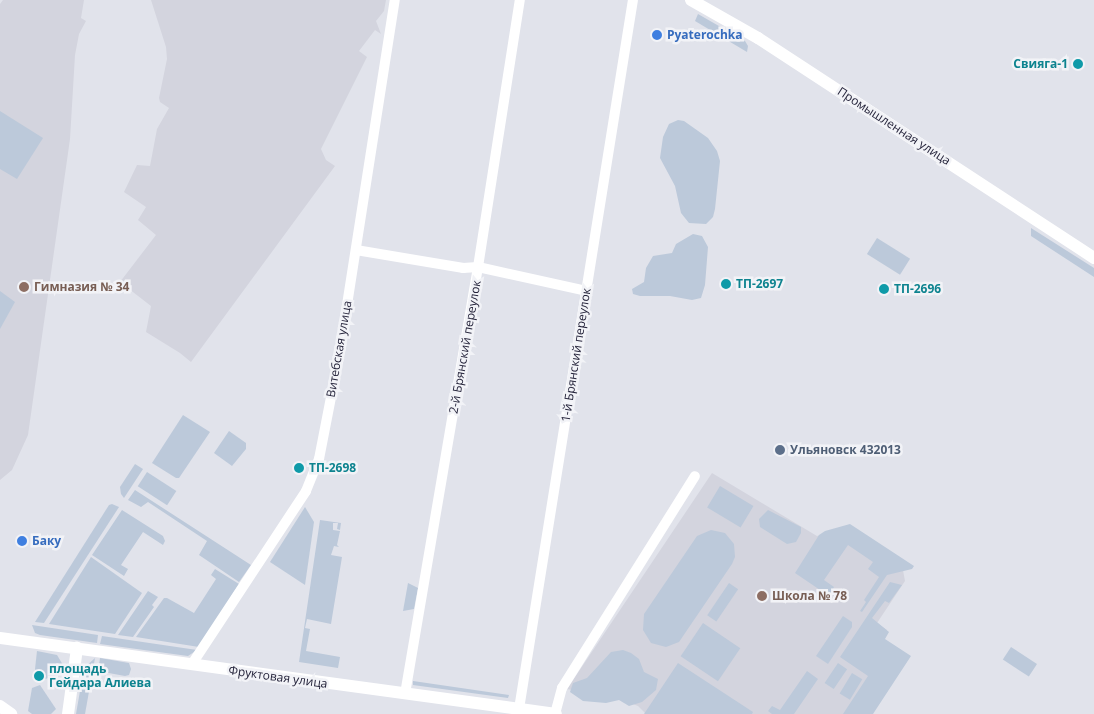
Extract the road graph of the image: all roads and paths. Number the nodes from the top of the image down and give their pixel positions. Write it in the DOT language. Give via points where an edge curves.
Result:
graph roads {
  1 [pos="395,0"];
  2 [pos="520,0"];
  3 [pos="633,0"];
  4 [pos="691,0"];
  5 [pos="356,250"];
  6 [pos="1094,258"];
  7 [pos="478,267"];
  8 [pos="587,291"];
  9 [pos="695,476"];
  10 [pos="0,638"];
  11 [pos="77,648"];
  12 [pos="192,664"];
  13 [pos="405,694"];
  14 [pos="0,706"];
  15 [pos="519,709"];
  16 [pos="11,714"];
  17 [pos="68,714"];
  18 [pos="556,714"];
  1 -- 5 [label="street, Витебская улица"];
  2 -- 7 [label="street, 2-й Брянский переулок"];
  3 -- 8 [label="street, 1-й Брянский переулок"];
  4 -- 6 [label="street, Промышленная улица" via="766,43"];
  5 -- 7 [label="street" via="463,268"];
  5 -- 12 [label="street, Витебская улица" via="339,356 315,471 306,491"];
  7 -- 8 [label="street"];
  7 -- 13 [label="street, 2-й Брянский переулок"];
  8 -- 15 [label="street, 1-й Брянский переулок"];
  9 -- 18 [label="street" via="562,688"];
  10 -- 11 [label="street, Фруктовая улица"];
  11 -- 12 [label="street, Фруктовая улица"];
  11 -- 17 [label="street"];
  12 -- 13 [label="street, Фруктовая улица"];
  13 -- 15 [label="street, Фруктовая улица"];
  14 -- 16 [label="street"];
  15 -- 18 [label="street, Фруктовая улица"];
}
